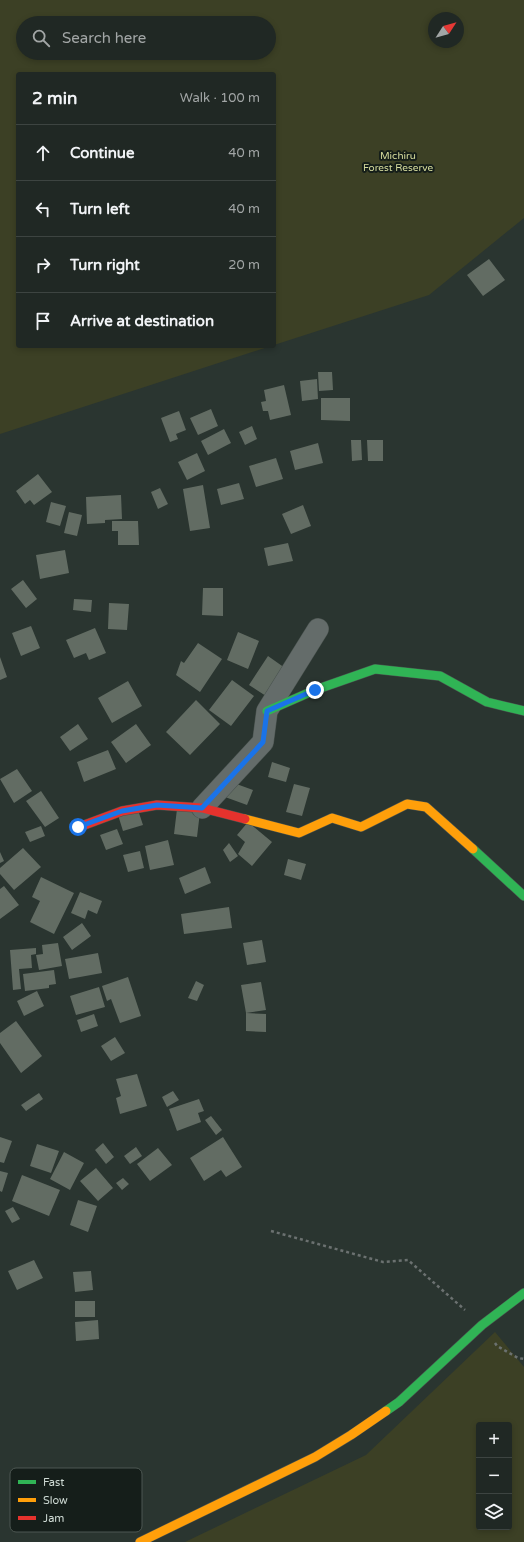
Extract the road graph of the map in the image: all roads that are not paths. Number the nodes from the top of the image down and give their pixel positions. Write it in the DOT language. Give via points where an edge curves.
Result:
graph roads {
  1 [pos="318,629"];
  2 [pos="267,711"];
  3 [pos="524,711"];
  4 [pos="202,808"];
  5 [pos="78,827"];
  6 [pos="524,896"];
  7 [pos="524,1293"];
  8 [pos="140,1542"];
  1 -- 2 [label="street"];
  2 -- 3 [label="street" via="315,690 375,669 440,676 487,702"];
  2 -- 4 [label="street" via="263,742"];
  4 -- 5 [label="street" via="157,805 122,811"];
  4 -- 6 [label="street" via="299,833 332,818 361,827 407,804 426,808"];
  7 -- 8 [label="street" via="482,1325 399,1402 351,1435 315,1457"];
}
